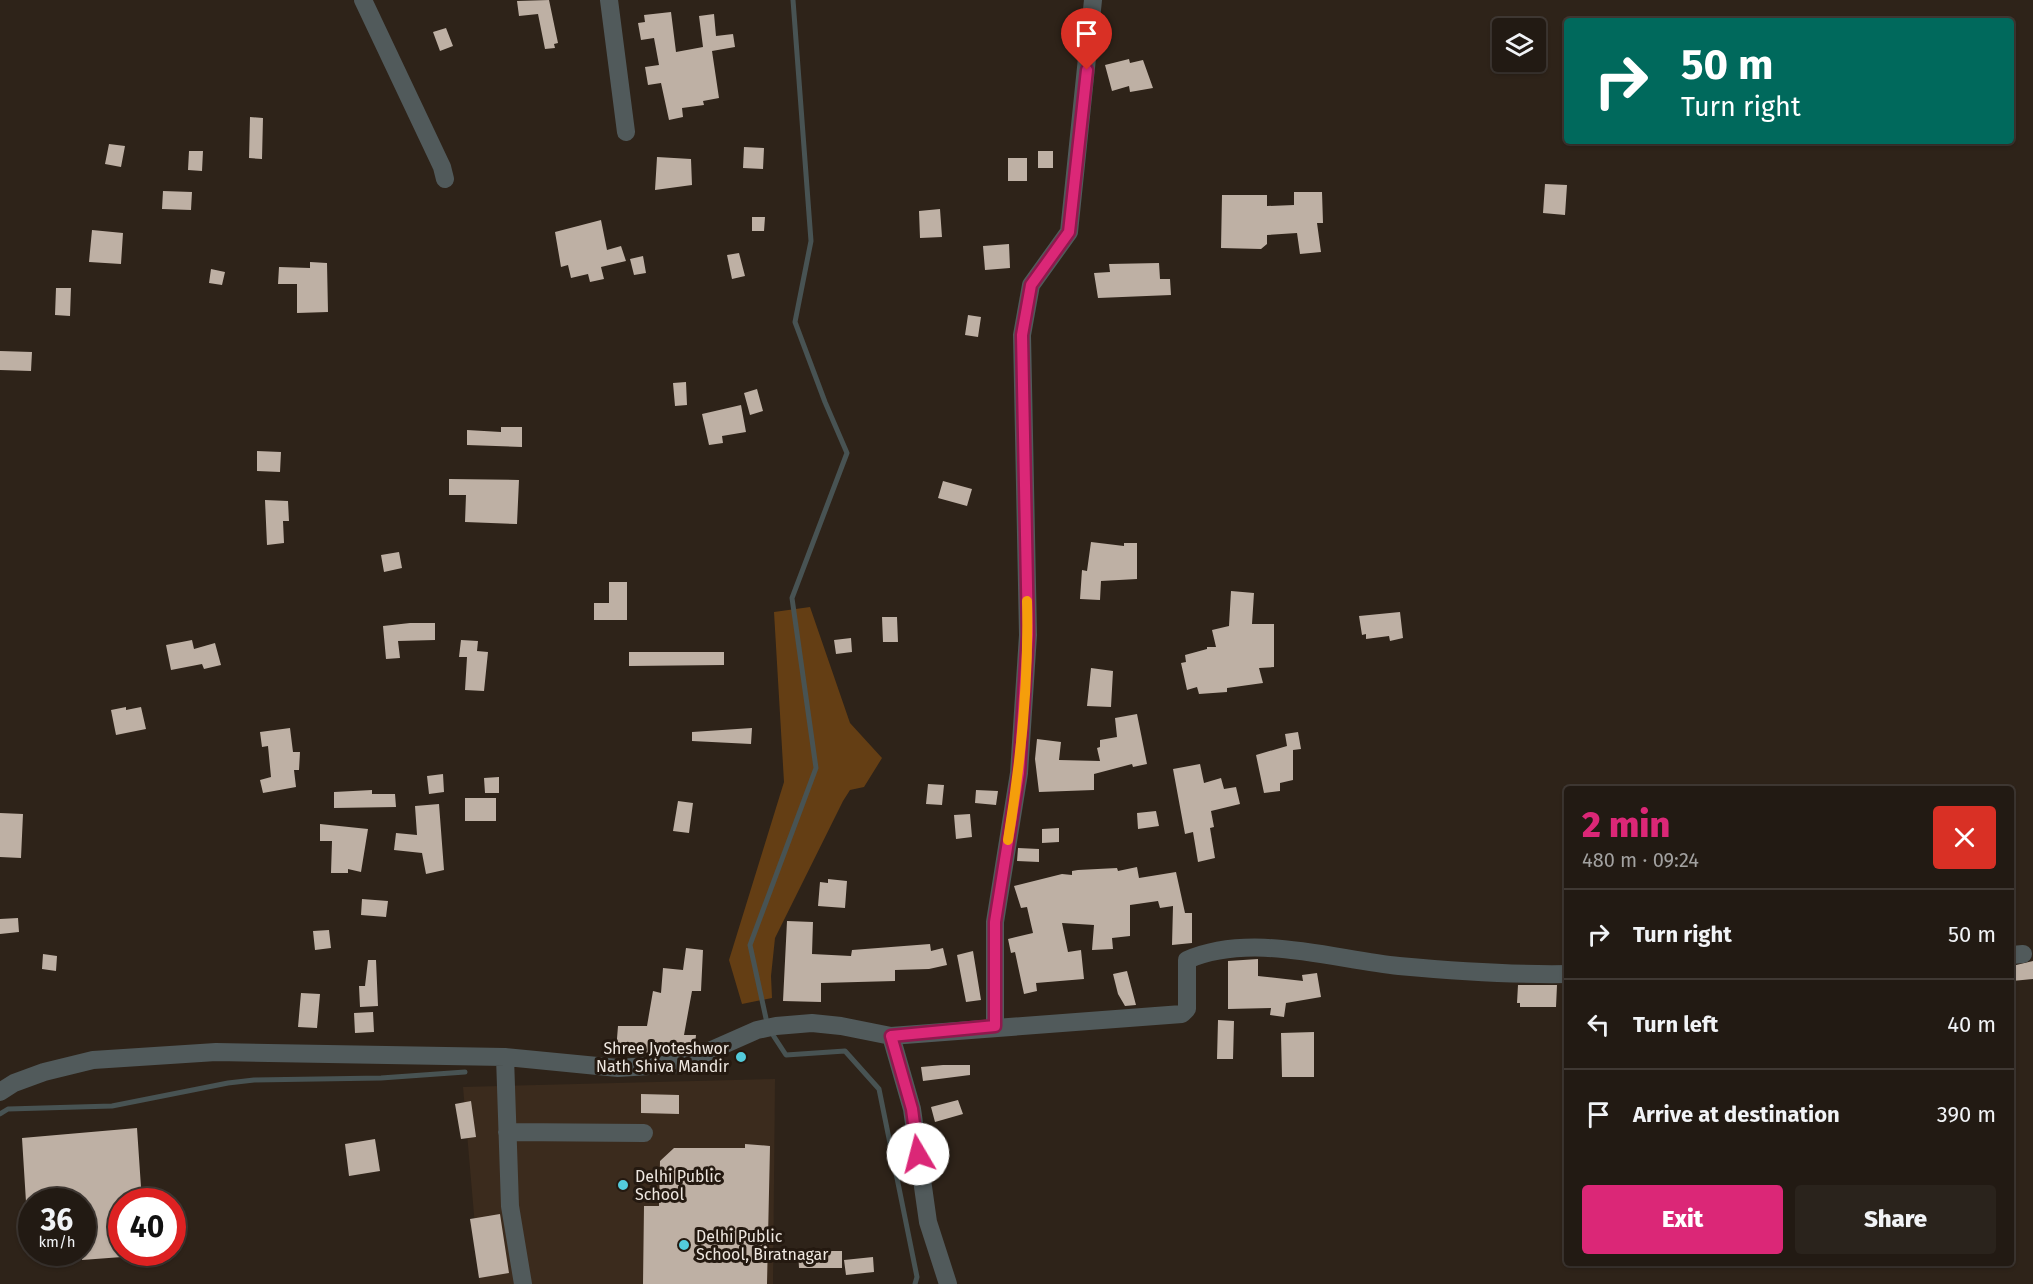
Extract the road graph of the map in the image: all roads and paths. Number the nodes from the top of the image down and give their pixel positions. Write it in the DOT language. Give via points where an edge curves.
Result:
graph roads {
  1 [pos="363,0"];
  2 [pos="609,0"];
  3 [pos="1093,0"];
  4 [pos="627,132"];
  5 [pos="445,179"];
  6 [pos="1564,974"];
  7 [pos="995,1026"];
  8 [pos="891,1036"];
  9 [pos="505,1057"];
  10 [pos="0,1092"];
  11 [pos="507,1132"];
  12 [pos="644,1133"];
  13 [pos="523,1284"];
  14 [pos="948,1284"];
  1 -- 5 [label="street"];
  2 -- 4 [label="street"];
  3 -- 7 [label="street" via="1069,232 1031,285 1022,335 1028,635 1019,773 995,922"];
  6 -- 7 [label="street" via="1399,966 1285,948 1207,951 1187,960 1187,1009 1182,1014"];
  7 -- 8 [label="street"];
  8 -- 9 [label="street" via="812,1023 757,1030 680,1064 618,1068"];
  8 -- 14 [label="street" via="912,1109 927,1222"];
  9 -- 10 [label="street" via="216,1052 93,1060 44,1072"];
  9 -- 11 [label="street"];
  11 -- 12 [label="street"];
  11 -- 13 [label="street" via="510,1206"];
}
